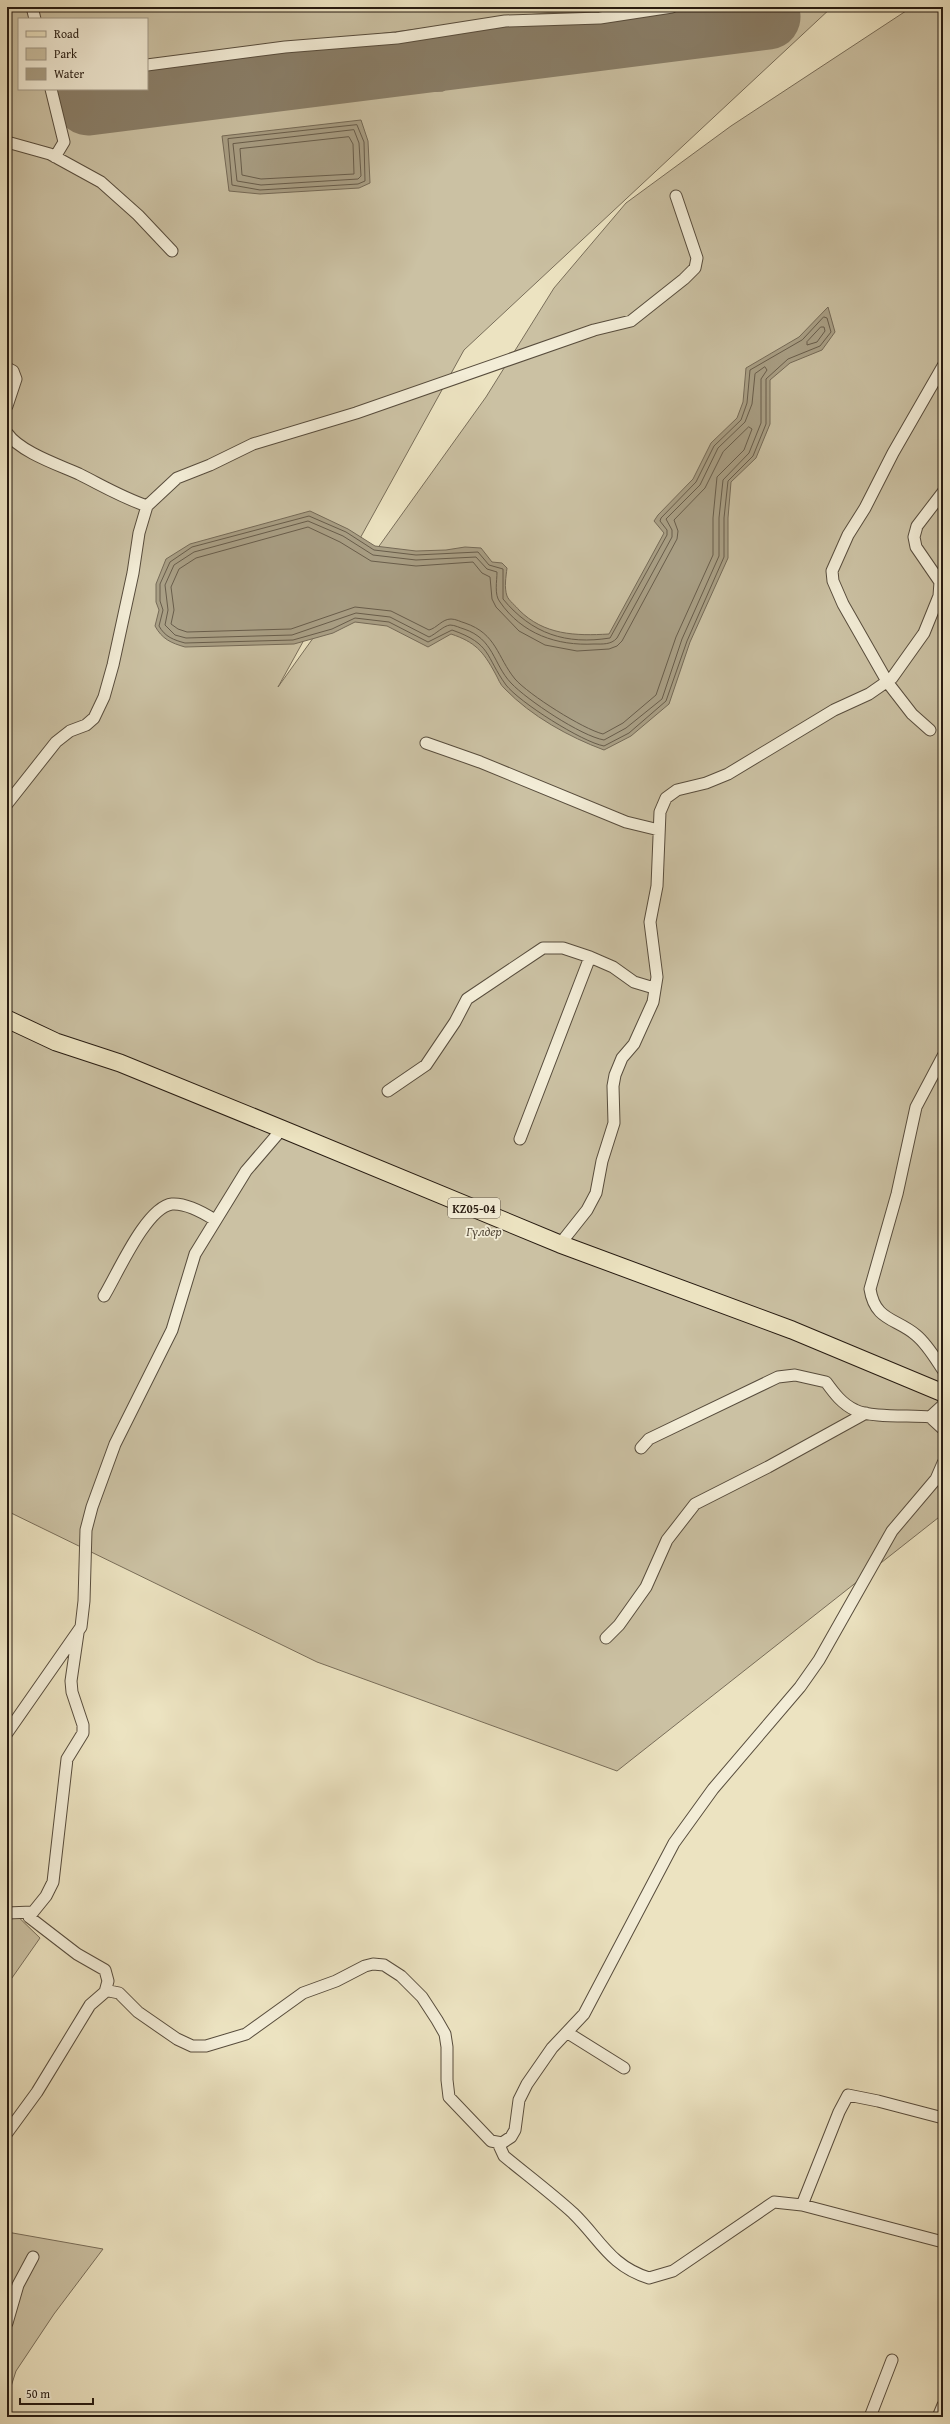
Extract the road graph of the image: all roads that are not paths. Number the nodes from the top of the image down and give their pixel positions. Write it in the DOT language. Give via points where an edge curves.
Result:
graph roads {
  1 [pos="32,7"];
  2 [pos="672,7"];
  3 [pos="35,18"];
  4 [pos="148,65"];
  5 [pos="51,90"];
  6 [pos="7,142"];
  7 [pos="55,157"];
  8 [pos="676,196"];
  9 [pos="172,251"];
  10 [pos="943,366"];
  11 [pos="7,368"];
  12 [pos="7,406"];
  13 [pos="7,433"];
  14 [pos="943,492"];
  15 [pos="147,506"];
  16 [pos="888,683"];
  17 [pos="930,730"];
  18 [pos="426,743"];
  19 [pos="7,804"];
  20 [pos="659,830"];
  21 [pos="590,957"];
  22 [pos="654,988"];
  23 [pos="7,1020"];
  24 [pos="943,1056"];
  25 [pos="388,1091"];
  26 [pos="282,1129"];
  27 [pos="520,1139"];
  28 [pos="215,1220"];
  29 [pos="560,1244"];
  30 [pos="104,1296"];
  31 [pos="943,1370"];
  32 [pos="943,1393"];
  33 [pos="943,1405"];
  34 [pos="866,1413"];
  35 [pos="930,1417"];
  36 [pos="943,1429"];
  37 [pos="641,1448"];
  38 [pos="943,1463"];
  39 [pos="78,1632"];
  40 [pos="606,1638"];
  41 [pos="7,1733"];
  42 [pos="32,1912"];
  43 [pos="7,1913"];
  44 [pos="105,1992"];
  45 [pos="568,2033"];
  46 [pos="624,2068"];
  47 [pos="943,2118"];
  48 [pos="7,2133"];
  49 [pos="498,2143"];
  50 [pos="802,2205"];
  51 [pos="943,2242"];
  52 [pos="33,2257"];
  53 [pos="7,2323"];
  54 [pos="892,2360"];
  55 [pos="943,2405"];
  56 [pos="870,2417"];
  57 [pos="938,2417"];
  1 -- 3 [label="street"];
  2 -- 4 [label="street" via="600,18 505,21 397,38 285,47"];
  5 -- 7 [label="street" via="64,142"];
  6 -- 7 [label="street" via="37,149"];
  7 -- 9 [label="street" via="101,182 138,215"];
  8 -- 15 [label="street" via="697,258 695,268 656,303 631,321 594,330 363,410 253,444 210,466 177,478"];
  10 -- 16 [label="street" via="893,453 866,508 848,535 832,571 833,581 843,604"];
  11 -- 12 [label="street" via="13,371 16,379"];
  13 -- 15 [label="street" via="32,451 118,495"];
  14 -- 16 [label="street" via="917,526 914,537 916,547 940,582 939,596 924,633"];
  15 -- 19 [label="street" via="104,697 94,718 56,742"];
  16 -- 17 [label="street" via="897,697"];
  16 -- 20 [label="street" via="834,710 728,774 706,783 677,790 666,798 660,812"];
  18 -- 20 [label="street" via="480,762 626,822"];
  20 -- 22 [label="street" via="657,886 650,922 657,977"];
  21 -- 22 [label="street" via="613,967 634,982"];
  21 -- 25 [label="street" via="563,948 543,948 532,954 508,974 492,981 467,999 426,1065"];
  21 -- 27 [label="street"];
  22 -- 29 [label="street" via="644,1026 622,1058 615,1075 614,1123 602,1161 596,1193 587,1210"];
  23 -- 26 [label="main road, KZ05-04" via="56,1042 120,1063"];
  24 -- 31 [label="street" via="916,1107 897,1194 870,1289 872,1300 879,1310 888,1319 916,1334"];
  26 -- 28 [label="street" via="246,1171"];
  26 -- 29 [label="main road, KZ05-04"];
  28 -- 30 [label="street" via="182,1206 172,1204 160,1208 142,1229"];
  28 -- 39 [label="street" via="195,1254 172,1330 115,1444 92,1507 86,1530 84,1601"];
  29 -- 32 [label="main road, KZ05-04" via="792,1330"];
  33 -- 35 [label="street"];
  34 -- 35 [label="street"];
  34 -- 37 [label="street" via="847,1405 826,1382 795,1375 778,1377 649,1439"];
  34 -- 40 [label="street" via="695,1504 667,1540 646,1587 619,1625"];
  35 -- 36 [label="street"];
  38 -- 45 [label="street" via="936,1479 892,1531 819,1660 800,1687 713,1789 674,1843 584,2014"];
  39 -- 41 [label="street"];
  39 -- 42 [label="street" via="71,1681 83,1725 82,1733 67,1759 53,1882 46,1896"];
  42 -- 43 [label="street"];
  42 -- 44 [label="street" via="29,1917 77,1954 105,1970 108,1981"];
  44 -- 48 [label="street" via="90,2005 37,2092"];
  44 -- 49 [label="street" via="109,1990 119,1994 138,2012 177,2039 192,2046 206,2046 246,2034 303,1993 336,1981 365,1966 384,1965 401,1976 422,1997 445,2034 449,2097 480,2132"];
  45 -- 46 [label="street"];
  45 -- 49 [label="street" via="552,2048 527,2084 519,2100 515,2130 511,2137"];
  47 -- 50 [label="street" via="848,2095"];
  49 -- 50 [label="street" via="504,2156 574,2214 607,2253 621,2264 649,2278 657,2277 686,2263 774,2202"];
  50 -- 51 [label="street"];
  52 -- 53 [label="street" via="18,2285"];
  54 -- 56 [label="street"];
  55 -- 57 [label="street"];
}
